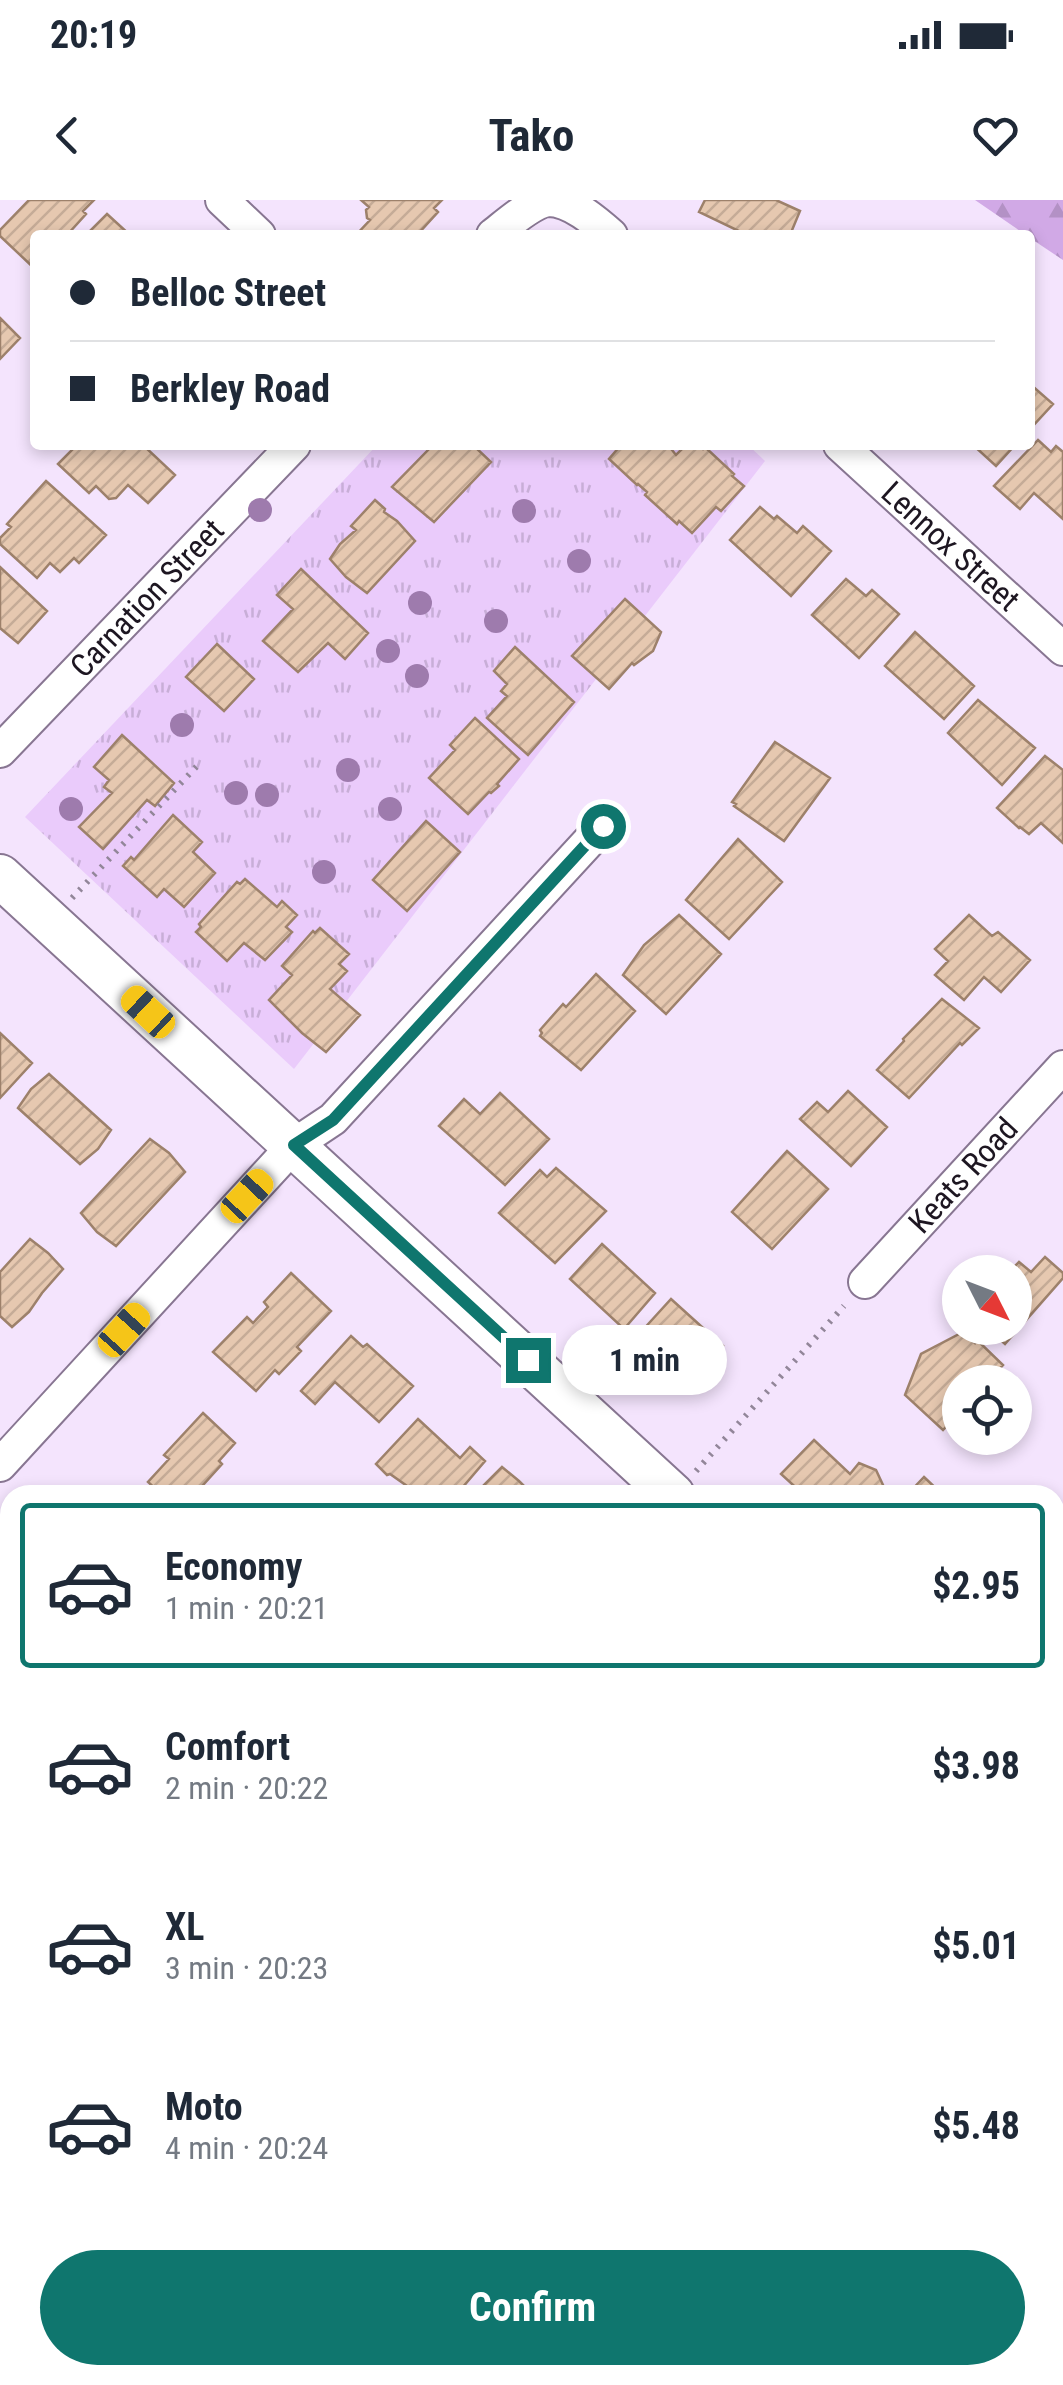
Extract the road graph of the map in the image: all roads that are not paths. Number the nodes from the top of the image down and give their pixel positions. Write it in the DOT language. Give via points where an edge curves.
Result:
graph roads {
  1 [pos="222,200"];
  2 [pos="548,200"];
  3 [pos="254,230"];
  4 [pos="501,230"];
  5 [pos="605,230"];
  6 [pos="289,450"];
  7 [pos="845,450"];
  8 [pos="1063,650"];
  9 [pos="0,752"];
  10 [pos="603,826"];
  11 [pos="0,876"];
  12 [pos="1063,1067"];
  13 [pos="294,1145"];
  14 [pos="865,1282"];
  15 [pos="0,1464"];
  16 [pos="676,1485"];
  1 -- 3 [label="street"];
  2 -- 4 [label="street"];
  2 -- 5 [label="street" via="569,204"];
  6 -- 9 [label="street, Carnation Street"];
  7 -- 8 [label="street, Lennox Street"];
  10 -- 13 [label="street" via="333,1120"];
  11 -- 13 [label="street"];
  12 -- 14 [label="street, Keats Road"];
  13 -- 15 [label="street"];
  13 -- 16 [label="street"];
}
